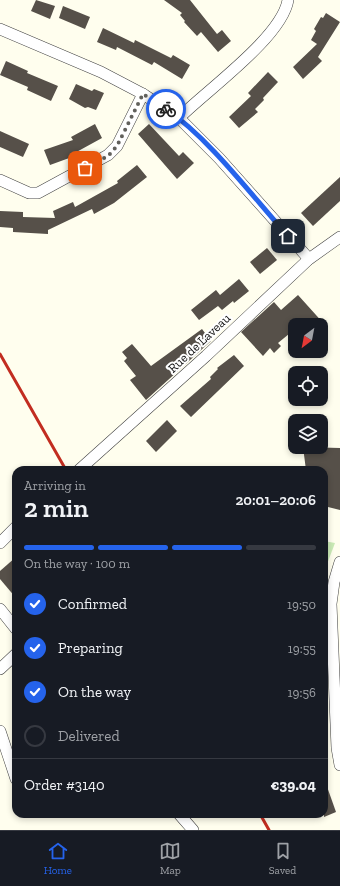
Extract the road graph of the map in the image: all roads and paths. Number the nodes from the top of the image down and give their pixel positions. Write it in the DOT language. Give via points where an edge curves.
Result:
graph roads {
  1 [pos="288,0"];
  2 [pos="0,29"];
  3 [pos="143,94"];
  4 [pos="179,118"];
  5 [pos="0,180"];
  6 [pos="340,237"];
  7 [pos="309,259"];
  8 [pos="83,466"];
  9 [pos="12,531"];
  10 [pos="0,543"];
  11 [pos="340,562"];
  12 [pos="0,609"];
  13 [pos="12,624"];
  14 [pos="12,658"];
  15 [pos="0,669"];
  16 [pos="0,732"];
  17 [pos="340,764"];
  18 [pos="12,767"];
  19 [pos="183,818"];
  20 [pos="194,830"];
  1 -- 4 [label="street" via="282,18 269,36"];
  2 -- 3 [label="street" via="101,72"];
  3 -- 4 [label="street"];
  3 -- 5 [label="street" via="117,146 108,156 38,193 29,193"];
  4 -- 7 [label="street" via="219,158"];
  6 -- 7 [label="street, Rue de Laveau"];
  7 -- 8 [label="street, Rue de Laveau"];
  9 -- 10 [label="street"];
  11 -- 17 [label="street" via="331,604 337,748"];
  12 -- 13 [label="street"];
  14 -- 15 [label="street"];
  16 -- 18 [label="street"];
  19 -- 20 [label="street"];
}
